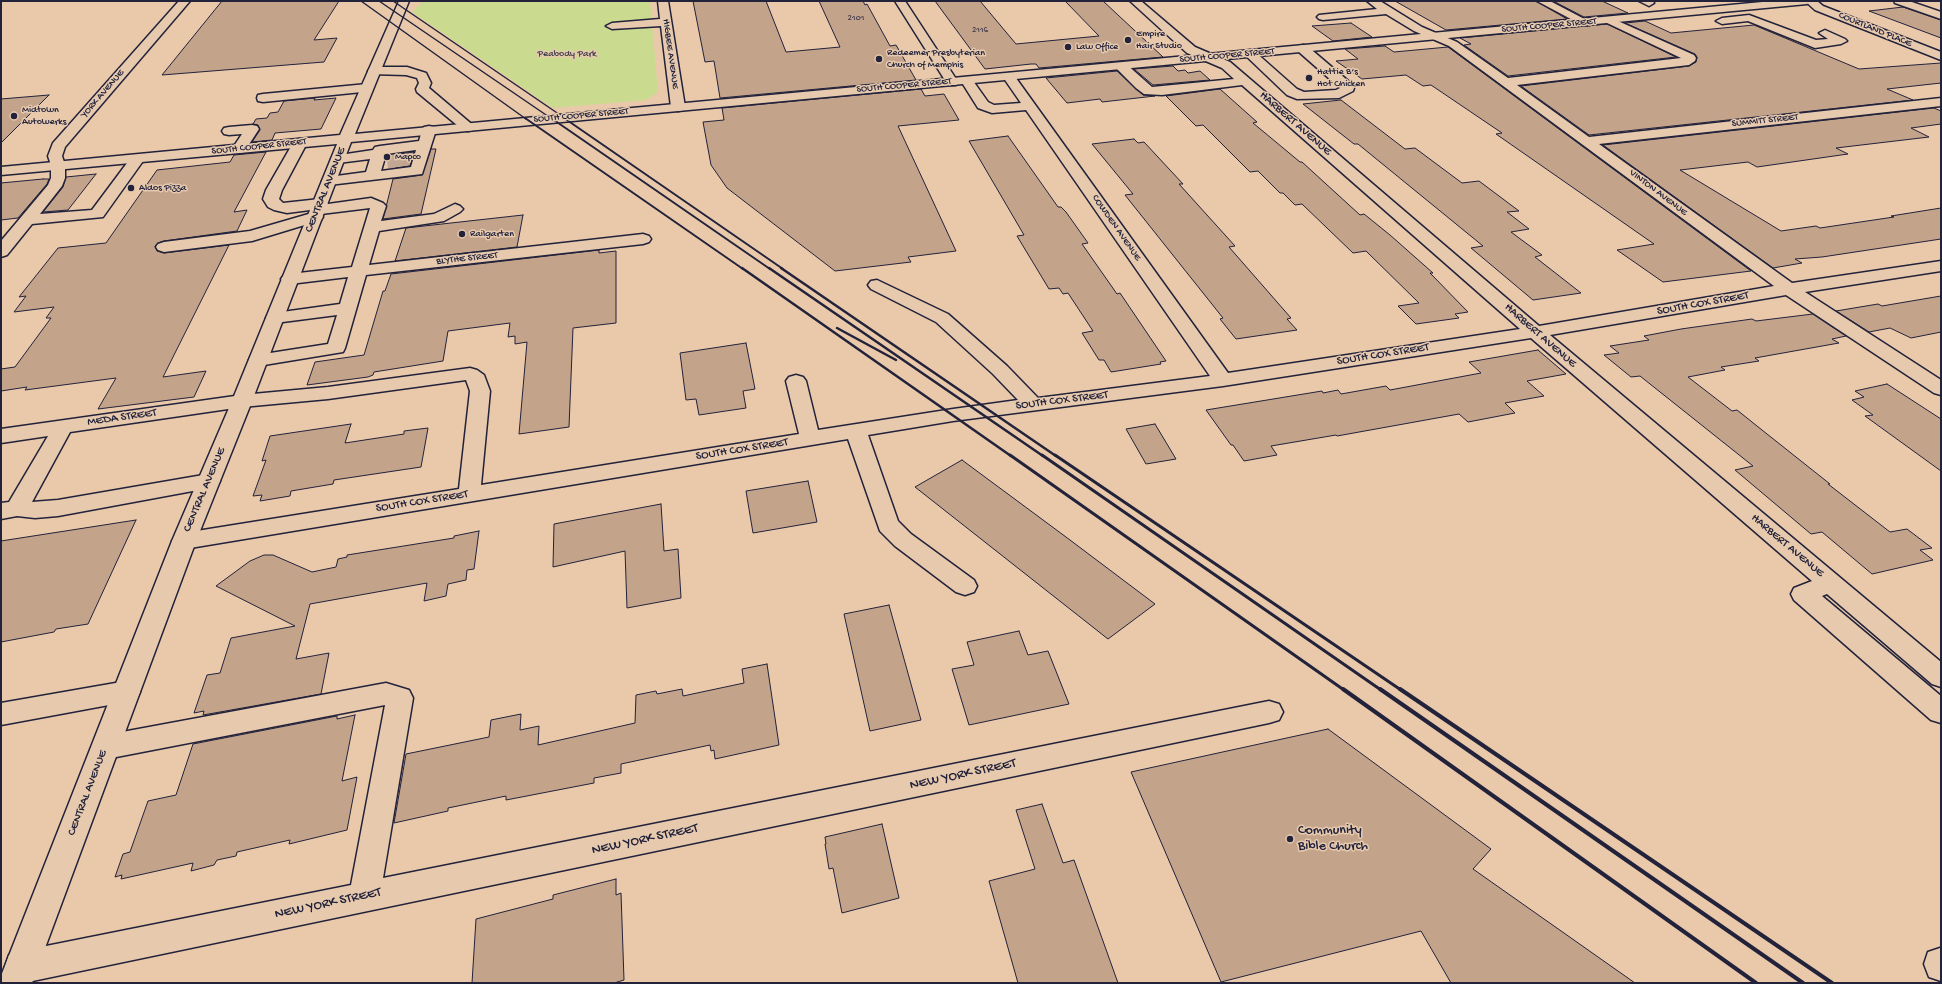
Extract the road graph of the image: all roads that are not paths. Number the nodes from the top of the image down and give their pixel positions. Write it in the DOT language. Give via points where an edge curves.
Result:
graph roads {
  1 [pos="185,1"];
  2 [pos="404,1"];
  3 [pos="663,1"];
  4 [pos="900,1"];
  5 [pos="1135,1"];
  6 [pos="1372,1"];
  7 [pos="1542,1"];
  8 [pos="1691,1"];
  9 [pos="1711,1"];
  10 [pos="1809,1"];
  11 [pos="1899,1"];
  12 [pos="1930,1"];
  13 [pos="1941,5"];
  14 [pos="1388,11"];
  15 [pos="1689,13"];
  16 [pos="1725,13"];
  17 [pos="1345,15"];
  18 [pos="1941,16"];
  19 [pos="1323,17"];
  20 [pos="1609,20"];
  21 [pos="666,22"];
  22 [pos="1373,22"];
  23 [pos="1586,23"];
  24 [pos="612,26"];
  25 [pos="1871,29"];
  26 [pos="1436,37"];
  27 [pos="1304,49"];
  28 [pos="1250,54"];
  29 [pos="1941,56"];
  30 [pos="1208,58"];
  31 [pos="1121,66"];
  32 [pos="374,71"];
  33 [pos="1009,77"];
  34 [pos="967,81"];
  35 [pos="1245,81"];
  36 [pos="952,82"];
  37 [pos="1506,82"];
  38 [pos="367,88"];
  39 [pos="263,98"];
  40 [pos="1941,102"];
  41 [pos="1029,106"];
  42 [pos="678,107"];
  43 [pos="468,127"];
  44 [pos="428,130"];
  45 [pos="229,131"];
  46 [pos="346,138"];
  47 [pos="1588,141"];
  48 [pos="300,142"];
  49 [pos="239,148"];
  50 [pos="418,153"];
  51 [pos="138,158"];
  52 [pos="338,159"];
  53 [pos="378,163"];
  54 [pos="58,165"];
  55 [pos="1,171"];
  56 [pos="329,181"];
  57 [pos="455,209"];
  58 [pos="318,210"];
  59 [pos="27,220"];
  60 [pos="372,227"];
  61 [pos="252,236"];
  62 [pos="643,240"];
  63 [pos="305,243"];
  64 [pos="164,247"];
  65 [pos="1,252"];
  66 [pos="1941,266"];
  67 [pos="359,271"];
  68 [pos="290,279"];
  69 [pos="877,285"];
  70 [pos="1789,289"];
  71 [pos="348,308"];
  72 [pos="275,318"];
  73 [pos="1535,332"];
  74 [pos="258,360"];
  75 [pos="796,380"];
  76 [pos="1223,380"];
  77 [pos="1941,389"];
  78 [pos="242,401"];
  79 [pos="1034,405"];
  80 [pos="63,427"];
  81 [pos="856,431"];
  82 [pos="1,436"];
  83 [pos="810,438"];
  84 [pos="208,481"];
  85 [pos="469,494"];
  86 [pos="9,509"];
  87 [pos="184,541"];
  88 [pos="1831,584"];
  89 [pos="965,586"];
  90 [pos="1941,677"];
  91 [pos="127,692"];
  92 [pos="1269,712"];
  93 [pos="1941,712"];
  94 [pos="1,714"];
  95 [pos="106,748"];
  96 [pos="364,897"];
  97 [pos="18,975"];
  1 -- 54 [label="street, YORK AVENUE" via="58,146 55,156"];
  2 -- 32 [label="street, CENTRAL AVENUE"];
  3 -- 21 [label="street, HIGBEE AVENUE"];
  4 -- 36 [label="street"];
  5 -- 30 [label="street, HARBERT AVENUE" via="1191,50"];
  6 -- 14 [label="street, VINTON AVENUE"];
  7 -- 23 [label="street"];
  8 -- 15 [label="street" via="1694,3 1694,9"];
  9 -- 16 [label="street"];
  10 -- 16 [label="street, SOUTH COOPER STREET"];
  10 -- 25 [label="street, COURTLAND PLACE"];
  11 -- 18 [label="street"];
  12 -- 13 [label="street"];
  14 -- 17 [label="street"];
  14 -- 26 [label="street, VINTON AVENUE"];
  15 -- 16 [label="street, SOUTH COOPER STREET"];
  15 -- 20 [label="street, SOUTH COOPER STREET"];
  16 -- 25 [label="street" via="1749,18 1815,44 1841,41 1825,34"];
  17 -- 19 [label="street"];
  17 -- 22 [label="street" via="1355,21"];
  20 -- 23 [label="street, SOUTH COOPER STREET"];
  20 -- 37 [label="street" via="1690,58 1689,61"];
  21 -- 24 [label="street"];
  21 -- 42 [label="street, HIGBEE AVENUE"];
  23 -- 26 [label="street, SOUTH COOPER STREET"];
  25 -- 29 [label="street, COURTLAND PLACE"];
  26 -- 27 [label="street, SOUTH COOPER STREET"];
  26 -- 37 [label="street, VINTON AVENUE" via="1453,44"];
  27 -- 28 [label="street, SOUTH COOPER STREET"];
  27 -- 28 [label="street" via="1348,88 1346,91 1339,94 1310,96 1297,94"];
  28 -- 30 [label="street, SOUTH COOPER STREET"];
  30 -- 31 [label="street, SOUTH COOPER STREET"];
  30 -- 35 [label="street, HARBERT AVENUE" via="1226,65"];
  31 -- 33 [label="street, SOUTH COOPER STREET"];
  31 -- 35 [label="street" via="1148,91"];
  32 -- 38 [label="street, CENTRAL AVENUE"];
  32 -- 43 [label="street" via="408,71 422,76 425,84 422,89"];
  33 -- 34 [label="street, SOUTH COOPER STREET"];
  33 -- 41 [label="street, COWDEN AVENUE"];
  34 -- 36 [label="street, SOUTH COOPER STREET"];
  34 -- 41 [label="street" via="983,105 992,109"];
  35 -- 73 [label="street, HARBERT AVENUE"];
  36 -- 42 [label="street, SOUTH COOPER STREET"];
  37 -- 47 [label="street, VINTON AVENUE"];
  38 -- 39 [label="street"];
  38 -- 46 [label="street, CENTRAL AVENUE"];
  40 -- 47 [label="street, SUMMITT STREET"];
  41 -- 76 [label="street, COWDEN AVENUE"];
  42 -- 43 [label="street, SOUTH COOPER STREET"];
  43 -- 44 [label="street, SOUTH COOPER STREET"];
  44 -- 46 [label="street, SOUTH COOPER STREET"];
  44 -- 50 [label="street"];
  45 -- 49 [label="street" via="252,129"];
  46 -- 48 [label="street, SOUTH COOPER STREET"];
  46 -- 52 [label="street, CENTRAL AVENUE"];
  47 -- 70 [label="street, VINTON AVENUE"];
  48 -- 49 [label="street, SOUTH COOPER STREET"];
  48 -- 58 [label="street" via="271,199 279,208"];
  49 -- 51 [label="street, SOUTH COOPER STREET"];
  50 -- 53 [label="street" via="380,150"];
  50 -- 53 [label="street" via="418,171"];
  51 -- 54 [label="street, SOUTH COOPER STREET"];
  51 -- 59 [label="street" via="97,214"];
  52 -- 53 [label="street"];
  52 -- 56 [label="street, CENTRAL AVENUE"];
  53 -- 56 [label="street"];
  54 -- 55 [label="street, SOUTH COOPER STREET"];
  54 -- 59 [label="street, YORK AVENUE" via="55,186"];
  56 -- 58 [label="street, CENTRAL AVENUE"];
  57 -- 60 [label="street" via="438,218"];
  58 -- 60 [label="street" via="371,204 378,206"];
  58 -- 61 [label="street"];
  58 -- 63 [label="street, CENTRAL AVENUE"];
  59 -- 65 [label="street, YORK AVENUE"];
  60 -- 67 [label="street"];
  61 -- 63 [label="street"];
  61 -- 64 [label="street"];
  62 -- 67 [label="street, BLYTHE STREET"];
  63 -- 68 [label="street, CENTRAL AVENUE"];
  66 -- 70 [label="street, SOUTH COX STREET"];
  67 -- 68 [label="street, BLYTHE STREET"];
  67 -- 71 [label="street"];
  68 -- 72 [label="street, CENTRAL AVENUE"];
  69 -- 79 [label="street" via="942,318 1000,370"];
  70 -- 73 [label="street, SOUTH COX STREET"];
  70 -- 77 [label="street, VINTON AVENUE"];
  71 -- 72 [label="street"];
  71 -- 74 [label="street" via="336,348"];
  72 -- 74 [label="street, CENTRAL AVENUE"];
  73 -- 76 [label="street, SOUTH COX STREET"];
  73 -- 88 [label="street, HARBERT AVENUE"];
  74 -- 78 [label="street, CENTRAL AVENUE"];
  75 -- 83 [label="street"];
  76 -- 79 [label="street, SOUTH COX STREET"];
  78 -- 80 [label="street, MEDA STREET"];
  78 -- 84 [label="street, CENTRAL AVENUE"];
  78 -- 85 [label="street, MEDA STREET" via="328,393 465,374 475,375 480,391"];
  79 -- 81 [label="street, SOUTH COX STREET"];
  80 -- 82 [label="street, MEDA STREET"];
  80 -- 86 [label="street"];
  81 -- 83 [label="street, SOUTH COX STREET"];
  81 -- 89 [label="street" via="888,525 903,540"];
  83 -- 85 [label="street, SOUTH COX STREET"];
  84 -- 86 [label="street" via="58,508"];
  84 -- 87 [label="street, CENTRAL AVENUE"];
  85 -- 87 [label="street, SOUTH COX STREET"];
  87 -- 91 [label="street, CENTRAL AVENUE"];
  88 -- 90 [label="street, HARBERT AVENUE"];
  88 -- 93 [label="street" via="1803,594"];
  91 -- 94 [label="street"];
  91 -- 95 [label="street, CENTRAL AVENUE"];
  92 -- 96 [label="street, NEW YORK STREET"];
  95 -- 96 [label="street" via="386,694 400,698"];
  95 -- 97 [label="street, CENTRAL AVENUE"];
  96 -- 97 [label="street, NEW YORK STREET"];
}
